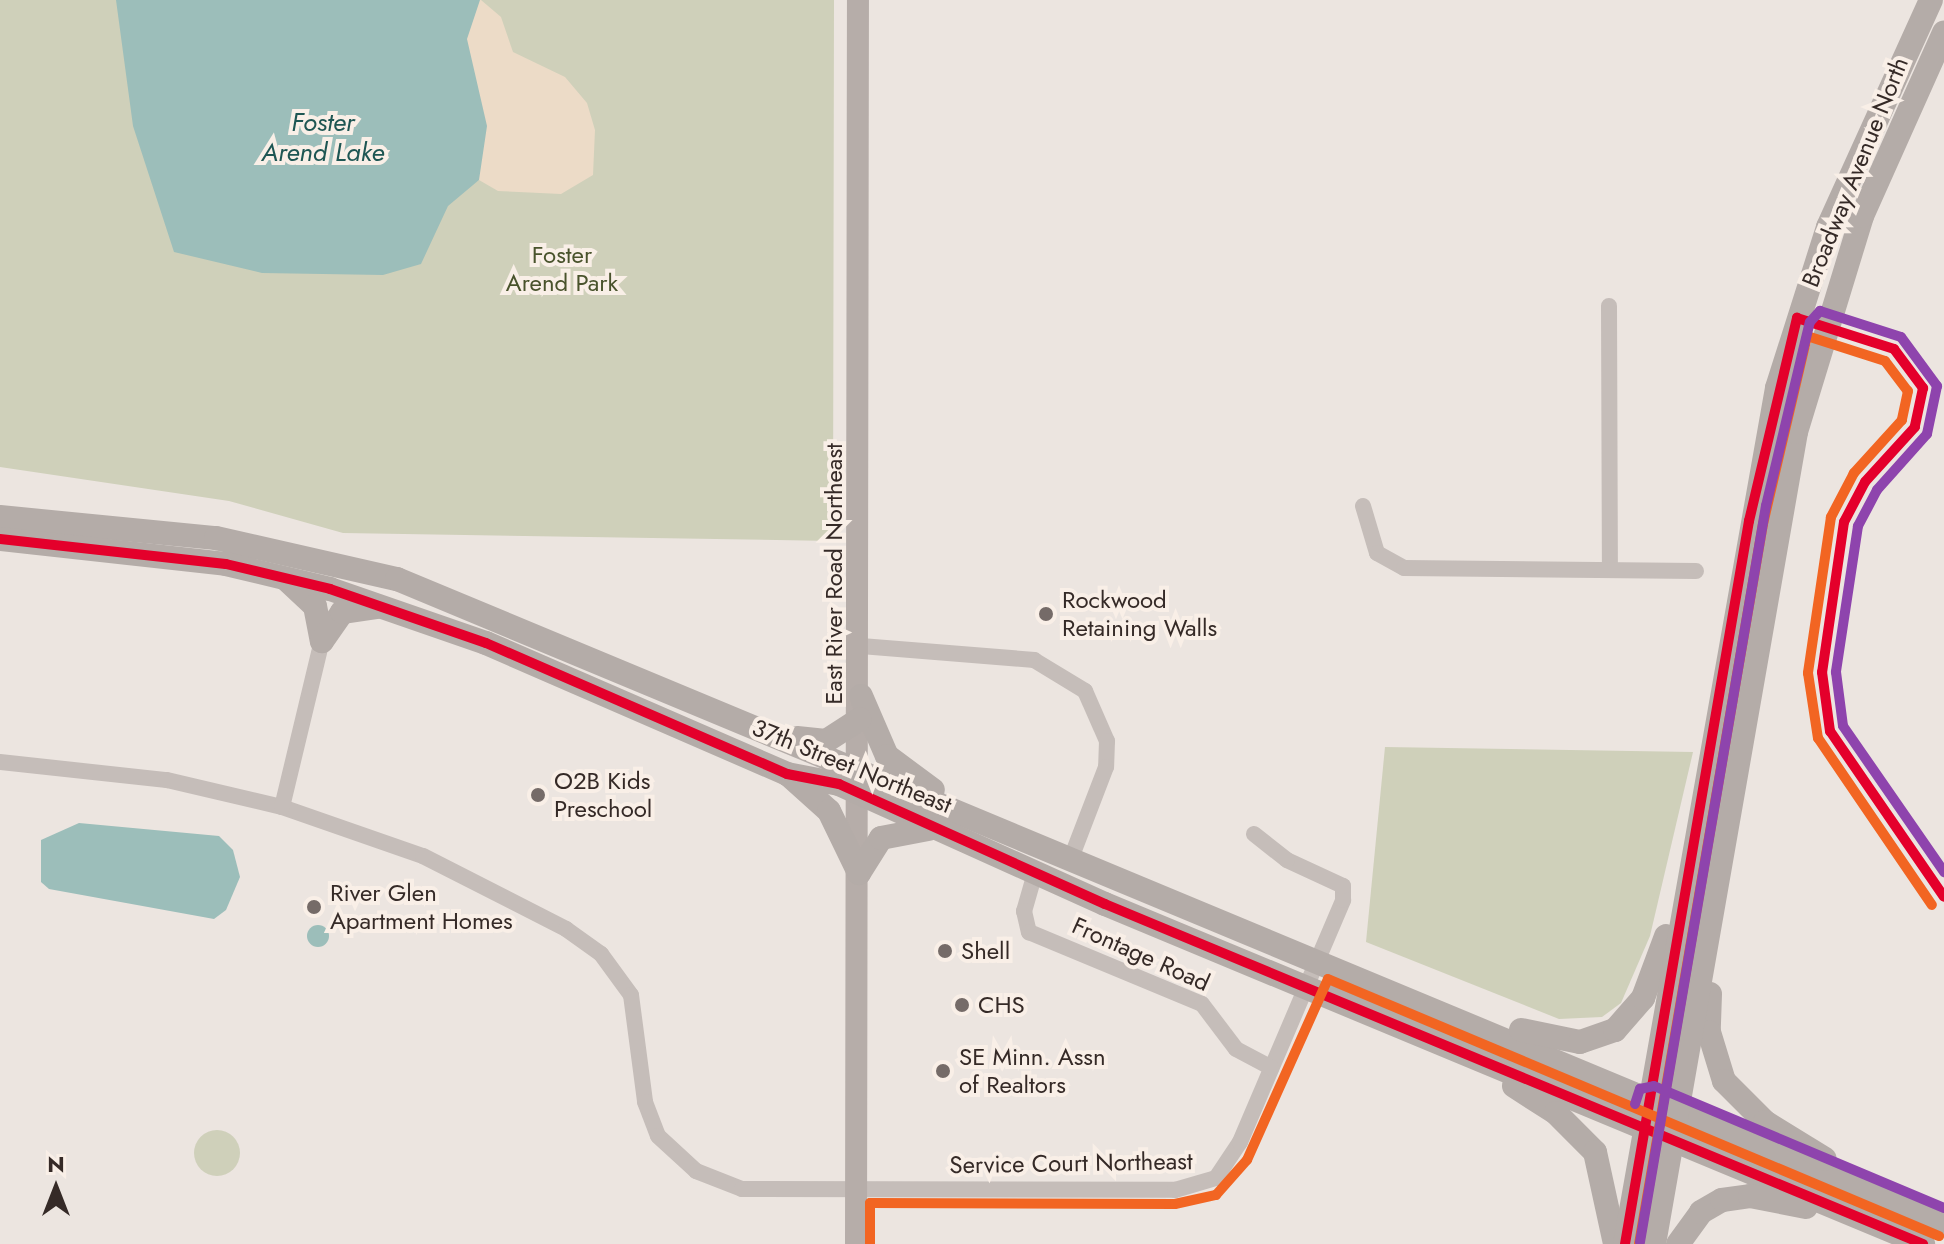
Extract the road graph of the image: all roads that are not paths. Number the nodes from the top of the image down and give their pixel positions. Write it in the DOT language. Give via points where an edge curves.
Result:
graph roads {
  1 [pos="858,0"];
  2 [pos="1931,0"];
  3 [pos="1944,33"];
  4 [pos="1609,306"];
  5 [pos="1363,506"];
  6 [pos="0,517"];
  7 [pos="0,539"];
  8 [pos="1610,570"];
  9 [pos="1696,571"];
  10 [pos="286,578"];
  11 [pos="423,620"];
  12 [pos="322,641"];
  13 [pos="861,646"];
  14 [pos="860,708"];
  15 [pos="776,735"];
  16 [pos="0,762"];
  17 [pos="859,770"];
  18 [pos="787,774"];
  19 [pos="859,795"];
  20 [pos="949,806"];
  21 [pos="282,807"];
  22 [pos="928,829"];
  23 [pos="1696,829"];
  24 [pos="1725,829"];
  25 [pos="1254,834"];
  26 [pos="1071,858"];
  27 [pos="859,873"];
  28 [pos="1035,873"];
  29 [pos="1321,961"];
  30 [pos="1308,988"];
  31 [pos="1410,997"];
  32 [pos="1407,1028"];
  33 [pos="1271,1068"];
  34 [pos="1650,1099"];
  35 [pos="1677,1110"];
  36 [pos="1646,1127"];
  37 [pos="1672,1138"];
  38 [pos="856,1189"];
  39 [pos="1944,1223"];
  40 [pos="1893,1232"];
  41 [pos="856,1244"];
  42 [pos="1615,1244"];
  43 [pos="1625,1244"];
  44 [pos="1654,1244"];
  45 [pos="1678,1244"];
  46 [pos="1923,1244"];
  1 -- 13 [label="street, East River Road Northeast"];
  2 -- 23 [label="main road, Broadway Avenue North" via="1856,157 1793,332 1754,496"];
  3 -- 24 [label="main road, Broadway Avenue North" via="1882,165 1817,350 1783,495"];
  4 -- 8 [label="street"];
  5 -- 8 [label="street" via="1377,553 1404,568"];
  6 -- 15 [label="main road, 37th Street Northeast" via="133,525 367,571"];
  7 -- 10 [label="main road, 37th Street Northeast" via="138,550"];
  8 -- 9 [label="street"];
  10 -- 11 [label="main road, 37th Street Northeast"];
  10 -- 12 [label="main road" via="315,606"];
  11 -- 12 [label="main road" via="352,608 330,622"];
  11 -- 18 [label="main road, 37th Street Northeast"];
  12 -- 21 [label="street"];
  13 -- 14 [label="street, East River Road Northeast"];
  13 -- 26 [label="street" via="1034,660 1085,691 1107,741 1106,767"];
  14 -- 15 [label="main road" via="826,741"];
  14 -- 17 [label="street, East River Road Northeast"];
  14 -- 20 [label="main road" via="887,756"];
  15 -- 17 [label="main road, 37th Street Northeast"];
  16 -- 21 [label="street, Service Court Northeast" via="167,780"];
  17 -- 19 [label="street, East River Road Northeast"];
  17 -- 20 [label="main road, 37th Street Northeast"];
  18 -- 19 [label="main road, 37th Street Northeast"];
  18 -- 27 [label="main road" via="829,811"];
  19 -- 22 [label="main road, 37th Street Northeast"];
  19 -- 27 [label="street, East River Road Northeast"];
  20 -- 26 [label="main road, 37th Street Northeast"];
  21 -- 38 [label="street, Service Court Northeast" via="458,872 594,948 631,995 650,1121 682,1162 742,1189"];
  22 -- 27 [label="main road" via="881,838"];
  22 -- 28 [label="main road, 37th Street Northeast"];
  23 -- 31 [label="main road" via="1652,977 1634,1011 1605,1036 1553,1039"];
  23 -- 34 [label="main road, Broadway Avenue North"];
  24 -- 35 [label="main road, Broadway Avenue North"];
  24 -- 39 [label="main road" via="1708,1019 1724,1081 1779,1132"];
  25 -- 29 [label="street, Service Court Northeast" via="1287,860 1343,886 1341,915"];
  26 -- 29 [label="main road, 37th Street Northeast"];
  27 -- 38 [label="street, East River Road Northeast"];
  28 -- 30 [label="main road, 37th Street Northeast"];
  28 -- 33 [label="street, Frontage Road" via="1024,911 1029,932 1202,1004 1236,1049"];
  29 -- 30 [label="street, Service Court Northeast"];
  29 -- 31 [label="main road, 37th Street Northeast"];
  30 -- 32 [label="main road, 37th Street Northeast"];
  30 -- 33 [label="street, Service Court Northeast"];
  31 -- 34 [label="main road, 37th Street Northeast"];
  32 -- 36 [label="main road, 37th Street Northeast"];
  32 -- 42 [label="main road" via="1540,1102 1581,1135 1604,1173"];
  33 -- 38 [label="street, Service Court Northeast" via="1230,1163 1198,1186"];
  34 -- 35 [label="main road, 37th Street Northeast"];
  34 -- 36 [label="main road, Broadway Avenue North"];
  35 -- 37 [label="main road, Broadway Avenue North"];
  35 -- 39 [label="main road, 37th Street Northeast"];
  36 -- 37 [label="main road, 37th Street Northeast"];
  36 -- 43 [label="main road, Broadway Avenue North"];
  37 -- 40 [label="main road, 37th Street Northeast"];
  37 -- 44 [label="main road, Broadway Avenue North"];
  38 -- 41 [label="street, East River Road Northeast"];
  40 -- 45 [label="main road" via="1750,1196 1710,1205"];
  40 -- 46 [label="main road"];
}
